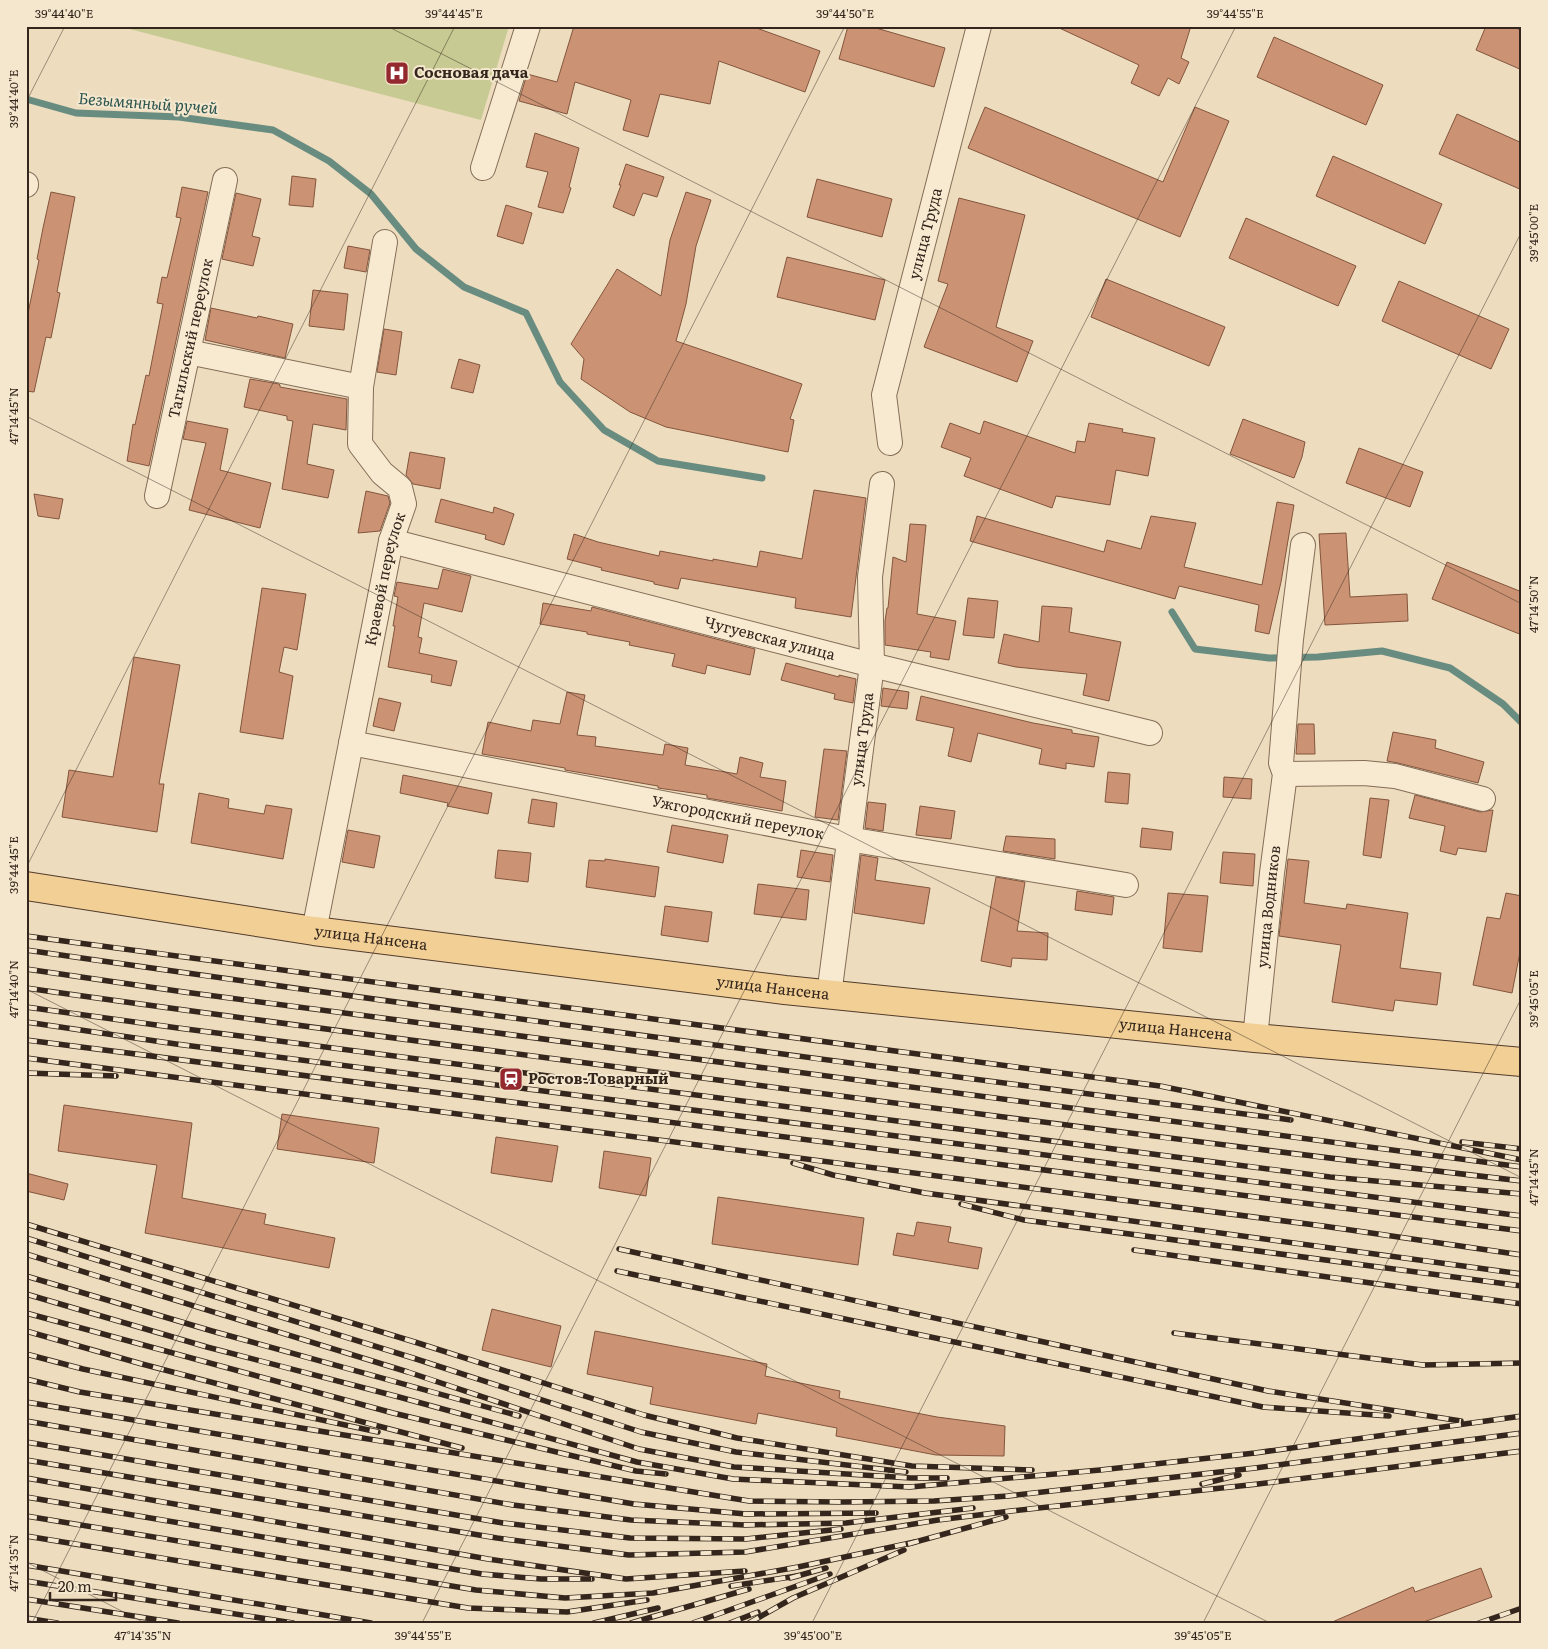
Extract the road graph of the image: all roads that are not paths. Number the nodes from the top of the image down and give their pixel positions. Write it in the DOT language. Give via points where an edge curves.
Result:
graph roads {
  1 [pos="528,26"];
  2 [pos="979,26"];
  3 [pos="483,168"];
  4 [pos="225,180"];
  5 [pos="385,242"];
  6 [pos="188,352"];
  7 [pos="361,387"];
  8 [pos="890,443"];
  9 [pos="882,484"];
  10 [pos="157,496"];
  11 [pos="391,541"];
  12 [pos="1303,545"];
  13 [pos="872,666"];
  14 [pos="1150,733"];
  15 [pos="351,743"];
  16 [pos="1285,774"];
  17 [pos="1483,799"];
  18 [pos="848,839"];
  19 [pos="1126,885"];
  20 [pos="26,886"];
  21 [pos="314,931"];
  22 [pos="829,995"];
  23 [pos="1255,1038"];
  24 [pos="1522,1062"];
  1 -- 3 [label="street"];
  2 -- 8 [label="street, улица Труда" via="884,395"];
  4 -- 6 [label="street, Тагильский переулок"];
  5 -- 7 [label="street, Краевой переулок"];
  6 -- 7 [label="street"];
  6 -- 10 [label="street, Тагильский переулок"];
  7 -- 11 [label="street, Краевой переулок" via="360,444 382,473 400,488 404,504"];
  9 -- 13 [label="street, улица Труда" via="870,577"];
  11 -- 13 [label="street, Чугуевская улица"];
  11 -- 15 [label="street, Краевой переулок"];
  12 -- 16 [label="street, улица Водников" via="1288,673 1281,763"];
  13 -- 14 [label="street, Чугуевская улица"];
  13 -- 18 [label="street, улица Труда"];
  15 -- 18 [label="street, Ужгородский переулок"];
  15 -- 21 [label="street, Краевой переулок"];
  16 -- 17 [label="street" via="1395,776"];
  16 -- 23 [label="street, улица Водников"];
  18 -- 19 [label="street, Ужгородский переулок"];
  18 -- 22 [label="street, улица Труда"];
  20 -- 21 [label="main road, улица Нансена"];
  21 -- 22 [label="main road, улица Нансена"];
  22 -- 23 [label="main road, улица Нансена"];
  23 -- 24 [label="main road, улица Нансена"];
}
